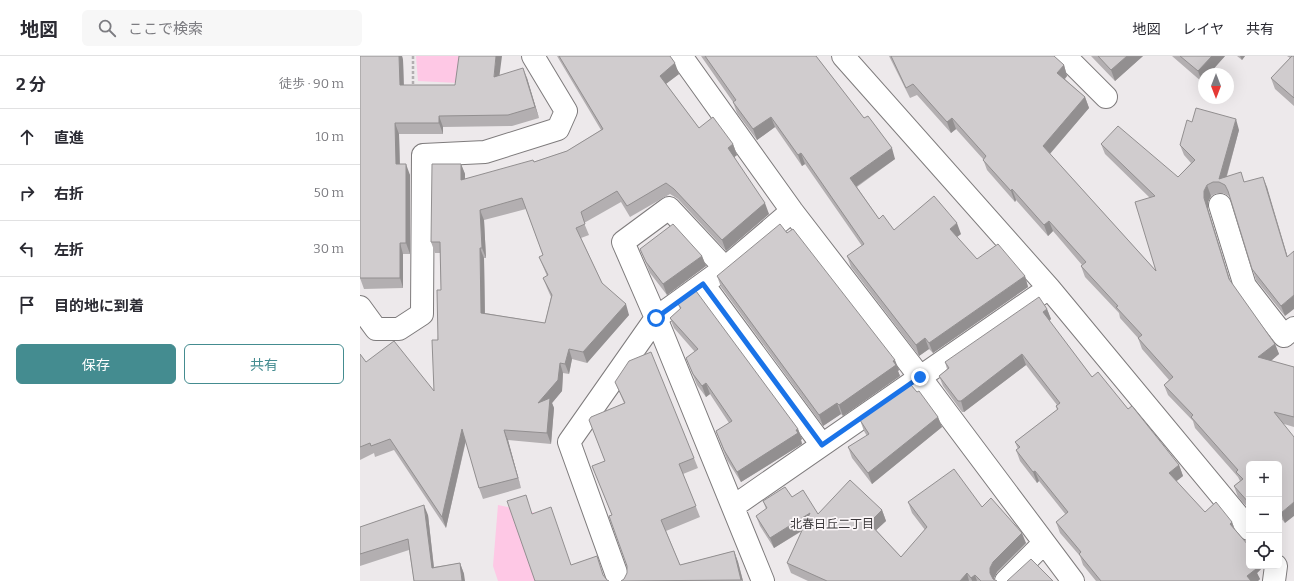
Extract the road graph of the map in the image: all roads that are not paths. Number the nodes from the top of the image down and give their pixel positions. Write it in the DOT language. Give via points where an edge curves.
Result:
graph roads {
  1 [pos="533,56"];
  2 [pos="681,56"];
  3 [pos="843,56"];
  4 [pos="1065,56"];
  5 [pos="1106,97"];
  6 [pos="1220,205"];
  7 [pos="792,211"];
  8 [pos="725,268"];
  9 [pos="703,284"];
  10 [pos="1049,288"];
  11 [pos="360,307"];
  12 [pos="656,318"];
  13 [pos="1294,328"];
  14 [pos="920,377"];
  15 [pos="822,445"];
  16 [pos="734,506"];
  17 [pos="1246,525"];
  18 [pos="1044,542"];
  19 [pos="1276,569"];
  20 [pos="619,581"];
  21 [pos="763,581"];
  22 [pos="1006,581"];
  23 [pos="1074,581"];
  24 [pos="1274,581"];
  1 -- 11 [label="street" via="566,111 558,130 486,152 423,155 422,314 399,329 376,329"];
  2 -- 7 [label="street"];
  3 -- 10 [label="street"];
  4 -- 5 [label="street"];
  6 -- 13 [label="street" via="1244,286 1284,336"];
  7 -- 8 [label="street"];
  7 -- 14 [label="street"];
  8 -- 9 [label="street"];
  8 -- 12 [label="street" via="669,208 663,212 623,242"];
  9 -- 12 [label="street"];
  9 -- 15 [label="street"];
  10 -- 14 [label="street"];
  10 -- 17 [label="street"];
  12 -- 16 [label="street"];
  12 -- 20 [label="street" via="569,442"];
  14 -- 15 [label="street"];
  14 -- 18 [label="street"];
  15 -- 16 [label="street"];
  16 -- 21 [label="street"];
  18 -- 22 [label="street"];
  18 -- 23 [label="street"];
  19 -- 24 [label="street"];
}
